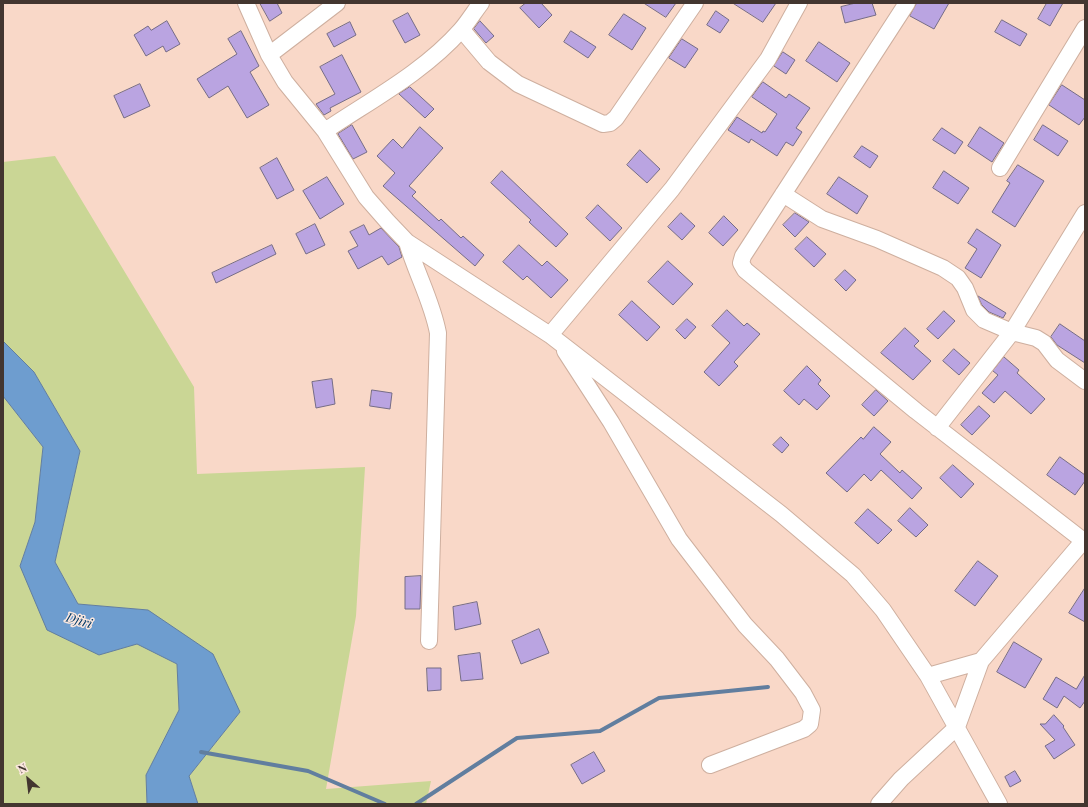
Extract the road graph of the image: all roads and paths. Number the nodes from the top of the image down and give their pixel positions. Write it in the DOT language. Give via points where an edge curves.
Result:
graph roads {
  1 [pos="246,3"];
  2 [pos="337,3"];
  3 [pos="481,3"];
  4 [pos="695,3"];
  5 [pos="799,3"];
  6 [pos="907,3"];
  7 [pos="1085,28"];
  8 [pos="462,30"];
  9 [pos="269,55"];
  10 [pos="325,131"];
  11 [pos="1000,168"];
  12 [pos="783,194"];
  13 [pos="1085,213"];
  14 [pos="407,242"];
  15 [pos="1012,332"];
  16 [pos="556,340"];
  17 [pos="1085,381"];
  18 [pos="937,428"];
  19 [pos="1085,541"];
  20 [pos="429,641"];
  21 [pos="981,661"];
  22 [pos="928,676"];
  23 [pos="957,727"];
  24 [pos="710,765"];
  25 [pos="879,804"];
  26 [pos="999,804"];
  1 -- 9 [label="street"];
  2 -- 9 [label="street"];
  3 -- 8 [label="street"];
  4 -- 8 [label="street" via="616,118 604,124 518,84 489,62"];
  5 -- 16 [label="street" via="768,59"];
  6 -- 12 [label="street"];
  7 -- 11 [label="street"];
  8 -- 10 [label="street" via="424,64"];
  9 -- 10 [label="street" via="285,82"];
  10 -- 14 [label="street" via="366,197"];
  12 -- 15 [label="street" via="822,219 884,241 943,268 958,278 978,315"];
  12 -- 18 [label="street" via="743,256 741,263 745,270"];
  13 -- 15 [label="street"];
  14 -- 16 [label="street"];
  14 -- 20 [label="street" via="435,317 438,333"];
  15 -- 17 [label="street" via="1040,340 1057,360"];
  15 -- 18 [label="street"];
  16 -- 22 [label="street" via="781,514 853,575 883,610"];
  16 -- 24 [label="street" via="611,422 679,539 744,625 803,693 812,710 810,724 804,728"];
  18 -- 19 [label="street"];
  19 -- 21 [label="street"];
  21 -- 22 [label="street"];
  21 -- 23 [label="street"];
  22 -- 23 [label="street"];
  23 -- 25 [label="street" via="901,779"];
  23 -- 26 [label="street"];
}
